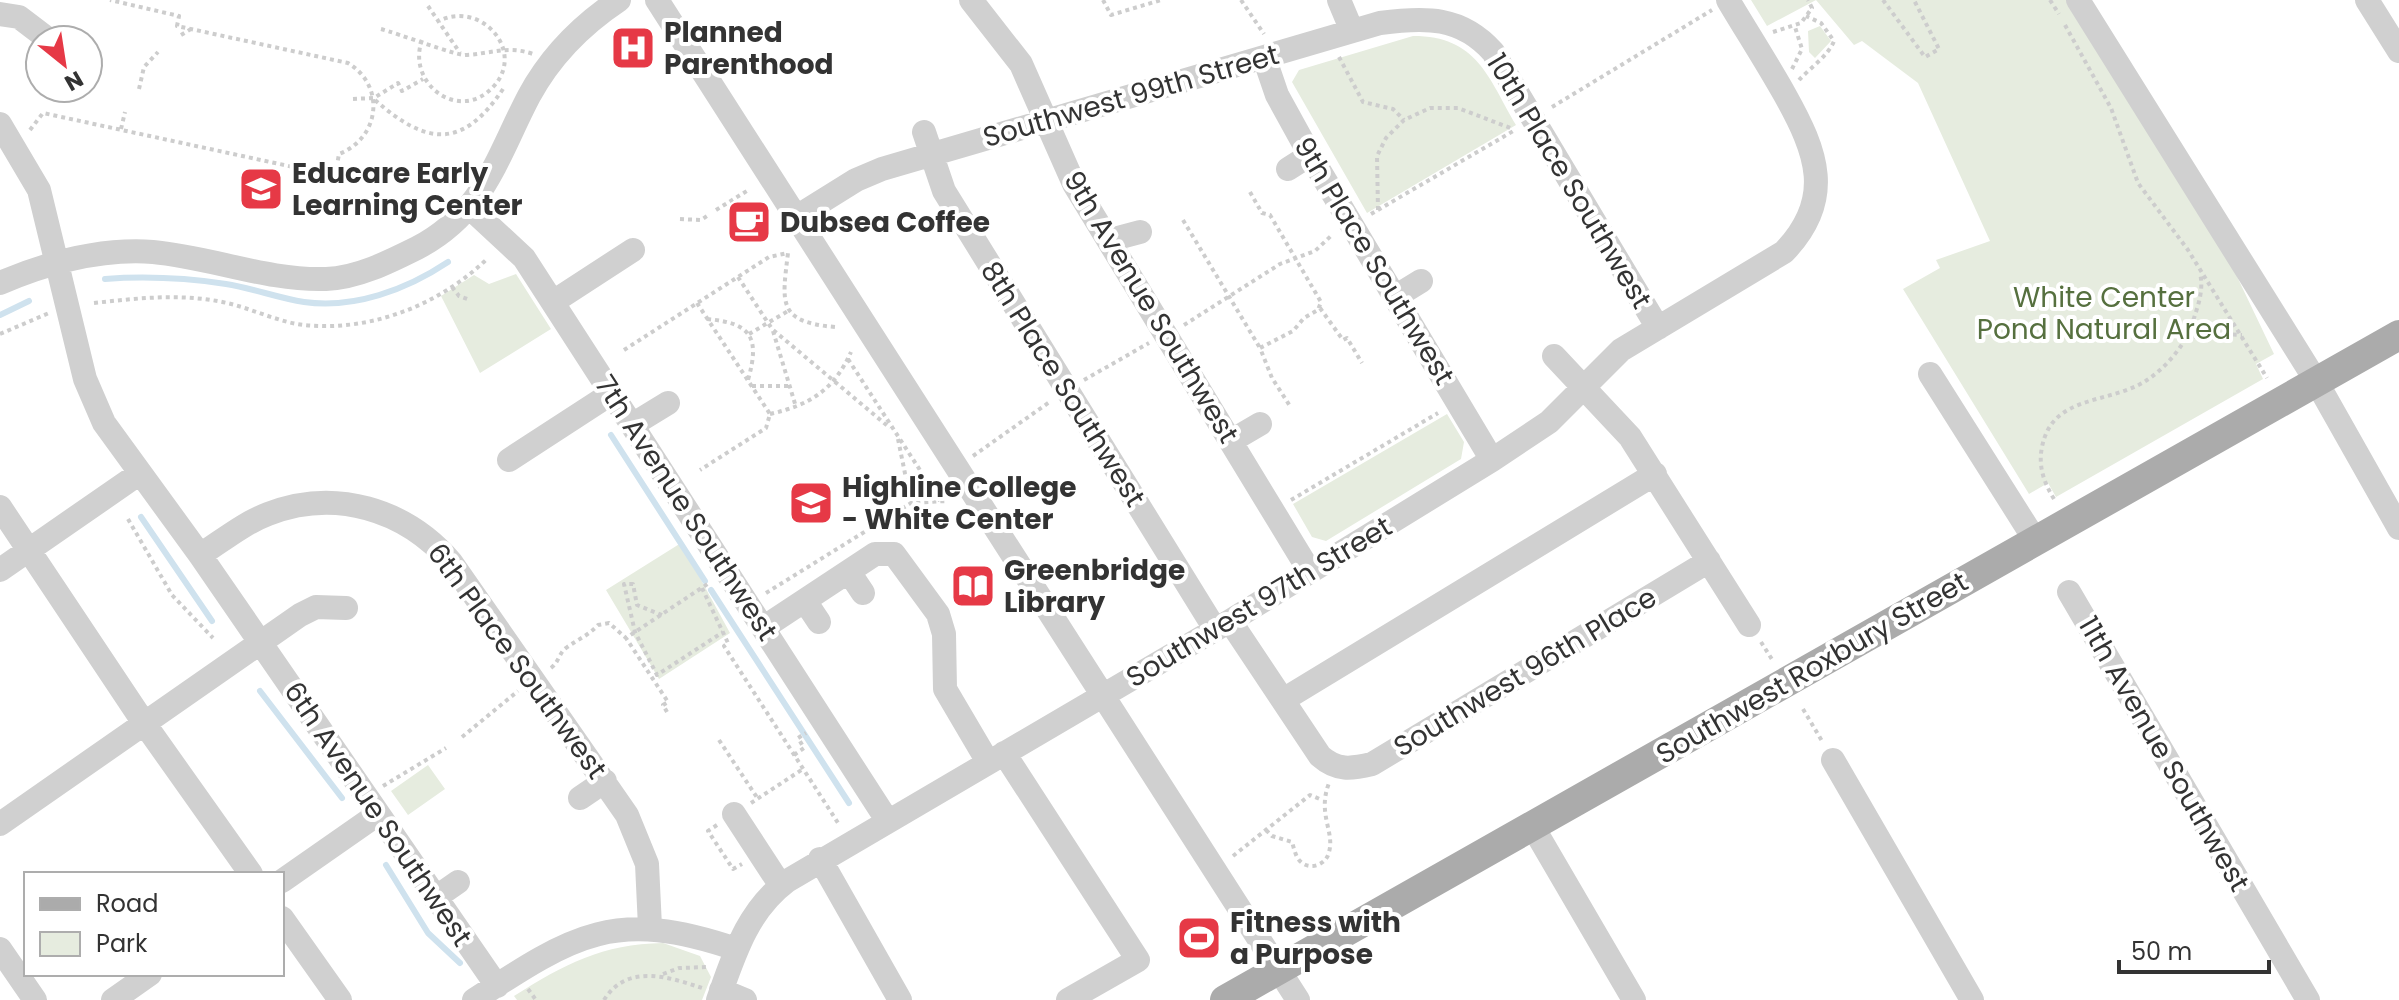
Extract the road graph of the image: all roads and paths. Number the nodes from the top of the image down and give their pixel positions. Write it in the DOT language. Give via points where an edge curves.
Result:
graph roads {
  1 [pos="110,0"];
  2 [pos="619,0"];
  3 [pos="657,0"];
  4 [pos="971,0"];
  5 [pos="1103,0"];
  6 [pos="1161,0"];
  7 [pos="1241,0"];
  8 [pos="1339,0"];
  9 [pos="1808,0"];
  10 [pos="1883,0"];
  11 [pos="1914,0"];
  12 [pos="2050,0"];
  13 [pos="2078,0"];
  14 [pos="2367,0"];
  15 [pos="1723,4"];
  16 [pos="428,6"];
  17 [pos="0,14"];
  18 [pos="1806,16"];
  19 [pos="439,21"];
  20 [pos="28,24"];
  21 [pos="1795,27"];
  22 [pos="191,29"];
  23 [pos="381,29"];
  24 [pos="1352,31"];
  25 [pos="1771,33"];
  26 [pos="181,35"];
  27 [pos="1478,35"];
  28 [pos="422,40"];
  29 [pos="504,49"];
  30 [pos="1265,50"];
  31 [pos="1337,51"];
  32 [pos="2399,51"];
  33 [pos="158,52"];
  34 [pos="536,55"];
  35 [pos="462,56"];
  36 [pos="1789,71"];
  37 [pos="423,79"];
  38 [pos="1795,82"];
  39 [pos="497,83"];
  40 [pos="139,89"];
  41 [pos="503,89"];
  42 [pos="510,96"];
  43 [pos="374,98"];
  44 [pos="353,99"];
  45 [pos="1559,103"];
  46 [pos="125,112"];
  47 [pos="1045,119"];
  48 [pos="1404,120"];
  49 [pos="121,129"];
  50 [pos="6,133"];
  51 [pos="927,143"];
  52 [pos="1310,155"];
  53 [pos="1288,169"];
  54 [pos="750,189"];
  55 [pos="1250,192"];
  56 [pos="469,207"];
  57 [pos="716,210"];
  58 [pos="707,216"];
  59 [pos="795,218"];
  60 [pos="680,219"];
  61 [pos="1183,220"];
  62 [pos="1140,232"];
  63 [pos="1338,232"];
  64 [pos="1110,240"];
  65 [pos="633,250"];
  66 [pos="1293,258"];
  67 [pos="487,259"];
  68 [pos="57,262"];
  69 [pos="2198,266"];
  70 [pos="738,277"];
  71 [pos="1421,281"];
  72 [pos="0,283"];
  73 [pos="452,287"];
  74 [pos="1228,296"];
  75 [pos="1395,297"];
  76 [pos="470,300"];
  77 [pos="553,302"];
  78 [pos="94,303"];
  79 [pos="697,303"];
  80 [pos="1320,308"];
  81 [pos="54,311"];
  82 [pos="788,311"];
  83 [pos="707,319"];
  84 [pos="768,323"];
  85 [pos="835,327"];
  86 [pos="1181,327"];
  87 [pos="1658,328"];
  88 [pos="772,329"];
  89 [pos="0,334"];
  90 [pos="749,334"];
  91 [pos="2242,335"];
  92 [pos="2399,335"];
  93 [pos="2185,341"];
  94 [pos="1138,347"];
  95 [pos="1260,348"];
  96 [pos="624,350"];
  97 [pos="851,352"];
  98 [pos="1554,356"];
  99 [pos="848,359"];
  100 [pos="1362,363"];
  101 [pos="1930,374"];
  102 [pos="2267,378"];
  103 [pos="748,380"];
  104 [pos="2316,381"];
  105 [pos="834,382"];
  106 [pos="1076,385"];
  107 [pos="1586,385"];
  108 [pos="752,386"];
  109 [pos="789,386"];
  110 [pos="612,393"];
  111 [pos="1060,396"];
  112 [pos="668,403"];
  113 [pos="1290,406"];
  114 [pos="796,408"];
  115 [pos="1447,408"];
  116 [pos="770,414"];
  117 [pos="1260,424"];
  118 [pos="632,425"];
  119 [pos="890,428"];
  120 [pos="898,439"];
  121 [pos="1231,441"];
  122 [pos="968,459"];
  123 [pos="509,460"];
  124 [pos="1492,460"];
  125 [pos="700,470"];
  126 [pos="140,473"];
  127 [pos="1655,474"];
  128 [pos="2054,499"];
  129 [pos="940,501"];
  130 [pos="947,501"];
  131 [pos="1287,502"];
  132 [pos="911,503"];
  133 [pos="0,507"];
  134 [pos="128,519"];
  135 [pos="2399,528"];
  136 [pos="2035,540"];
  137 [pos="27,551"];
  138 [pos="200,555"];
  139 [pos="1709,561"];
  140 [pos="0,570"];
  141 [pos="849,572"];
  142 [pos="1310,572"];
  143 [pos="2069,592"];
  144 [pos="863,593"];
  145 [pos="762,595"];
  146 [pos="805,601"];
  147 [pos="346,608"];
  148 [pos="662,615"];
  149 [pos="819,622"];
  150 [pos="1223,625"];
  151 [pos="763,628"];
  152 [pos="1753,630"];
  153 [pos="635,632"];
  154 [pos="723,632"];
  155 [pos="213,638"];
  156 [pos="626,638"];
  157 [pos="261,642"];
  158 [pos="1773,661"];
  159 [pos="545,672"];
  160 [pos="523,687"];
  161 [pos="1103,696"];
  162 [pos="1283,700"];
  163 [pos="1803,709"];
  164 [pos="667,712"];
  165 [pos="144,723"];
  166 [pos="801,736"];
  167 [pos="462,737"];
  168 [pos="1820,738"];
  169 [pos="719,740"];
  170 [pos="446,748"];
  171 [pos="794,755"];
  172 [pos="996,758"];
  173 [pos="1833,760"];
  174 [pos="1332,774"];
  175 [pos="605,781"];
  176 [pos="378,789"];
  177 [pos="580,798"];
  178 [pos="758,799"];
  179 [pos="1322,800"];
  180 [pos="378,814"];
  181 [pos="734,814"];
  182 [pos="887,820"];
  183 [pos="0,824"];
  184 [pos="1533,827"];
  185 [pos="1266,830"];
  186 [pos="844,831"];
  187 [pos="1233,856"];
  188 [pos="820,859"];
  189 [pos="250,872"];
  190 [pos="284,880"];
  191 [pos="458,882"];
  192 [pos="781,886"];
  193 [pos="435,898"];
  194 [pos="284,921"];
  195 [pos="650,927"];
  196 [pos="0,949"];
  197 [pos="736,949"];
  198 [pos="712,967"];
  199 [pos="1280,969"];
  200 [pos="147,976"];
  201 [pos="661,976"];
  202 [pos="497,986"];
  203 [pos="716,993"];
  204 [pos="35,1000"];
  205 [pos="113,1000"];
  206 [pos="340,1000"];
  207 [pos="474,1000"];
  208 [pos="604,1000"];
  209 [pos="745,1000"];
  210 [pos="900,1000"];
  211 [pos="1068,1000"];
  212 [pos="1225,1000"];
  213 [pos="1298,1000"];
  214 [pos="1634,1000"];
  215 [pos="1972,1000"];
  216 [pos="2308,1000"];
  1 -- 22 [label="path" via="179,16 177,26"];
  2 -- 56 [label="street" via="588,24 542,76 499,164"];
  3 -- 59 [label="street"];
  4 -- 47 [label="street, 9th Avenue Southwest" via="1021,64"];
  5 -- 6 [label="path" via="1111,15"];
  7 -- 30 [label="path"];
  8 -- 24 [label="street"];
  9 -- 18 [label="path" via="1812,8"];
  10 -- 11 [label="path" via="1925,57 1939,49"];
  12 -- 69 [label="path" via="2111,108 2138,183"];
  13 -- 104 [label="street"];
  14 -- 32 [label="street"];
  15 -- 45 [label="path"];
  15 -- 87 [label="street, Southwest 97th Street" via="1809,139 1817,172 1813,205 1799,236 1784,252"];
  16 -- 19 [label="path"];
  17 -- 20 [label="street"];
  18 -- 21 [label="path"];
  18 -- 38 [label="path" via="1821,23 1834,41"];
  19 -- 29 [label="path" via="458,14 485,20"];
  19 -- 35 [label="path"];
  21 -- 25 [label="path"];
  21 -- 36 [label="path" via="1802,49"];
  22 -- 26 [label="path"];
  22 -- 43 [label="path" via="341,60 360,72"];
  23 -- 28 [label="path"];
  24 -- 27 [label="street, Southwest 99th Street" via="1435,19"];
  24 -- 30 [label="street, Southwest 99th Street"];
  27 -- 87 [label="street, 10th Place Southwest" via="1493,52 1567,196"];
  28 -- 35 [label="path"];
  28 -- 37 [label="path" via="418,65"];
  29 -- 34 [label="path"];
  29 -- 35 [label="path"];
  29 -- 39 [label="path"];
  30 -- 47 [label="street, Southwest 99th Street" via="1106,105"];
  30 -- 52 [label="street, 9th Place Southwest" via="1277,95"];
  31 -- 48 [label="path" via="1359,98 1393,109"];
  33 -- 40 [label="path" via="144,67"];
  37 -- 39 [label="path" via="433,91 460,101 487,93"];
  37 -- 43 [label="path" via="402,91 398,83"];
  39 -- 41 [label="path"];
  41 -- 42 [label="path"];
  41 -- 43 [label="path" via="484,118 462,130 437,134 401,123"];
  43 -- 44 [label="path"];
  43 -- 49 [label="path" via="367,133 339,154 335,176"];
  46 -- 49 [label="path"];
  47 -- 51 [label="street, Southwest 99th Street"];
  47 -- 64 [label="street, 9th Avenue Southwest" via="1074,184"];
  48 -- 48 [label="path" via="1377,156 1378,210 1515,130 1458,108 1430,108"];
  49 -- 50 [label="path" via="43,113 32,129"];
  50 -- 68 [label="street, 6th Avenue Southwest" via="39,190"];
  51 -- 59 [label="street, Southwest 99th Street"];
  51 -- 150 [label="street, 8th Place Southwest" via="944,191"];
  52 -- 53 [label="street"];
  52 -- 75 [label="street, 9th Place Southwest"];
  54 -- 57 [label="path"];
  55 -- 66 [label="path" via="1262,213 1270,215"];
  56 -- 68 [label="street" via="420,246 360,273 328,279 150,252"];
  56 -- 77 [label="street, 7th Avenue Southwest" via="524,258"];
  58 -- 60 [label="path"];
  59 -- 161 [label="street"];
  61 -- 74 [label="path"];
  62 -- 64 [label="street"];
  63 -- 66 [label="path" via="1315,251"];
  64 -- 121 [label="street, 9th Avenue Southwest"];
  65 -- 77 [label="street"];
  66 -- 74 [label="path"];
  66 -- 80 [label="path"];
  67 -- 73 [label="path"];
  68 -- 72 [label="street"];
  68 -- 126 [label="street, 6th Avenue Southwest" via="85,379 104,423"];
  69 -- 91 [label="path"];
  69 -- 93 [label="path" via="2199,305"];
  70 -- 79 [label="path"];
  70 -- 82 [label="path" via="769,257 788,253 783,297"];
  70 -- 84 [label="path"];
  71 -- 75 [label="street"];
  73 -- 76 [label="path"];
  73 -- 78 [label="path" via="397,314 353,325 300,324 226,302 171,297 142,295"];
  74 -- 86 [label="path"];
  74 -- 95 [label="path"];
  75 -- 124 [label="street, 9th Place Southwest" via="1406,337"];
  77 -- 110 [label="street, 7th Avenue Southwest"];
  79 -- 83 [label="path"];
  79 -- 96 [label="path"];
  80 -- 95 [label="path" via="1293,331"];
  80 -- 100 [label="path"];
  81 -- 89 [label="path"];
  82 -- 84 [label="path"];
  82 -- 85 [label="path" via="799,321"];
  83 -- 90 [label="path" via="733,323"];
  83 -- 103 [label="path"];
  84 -- 88 [label="path"];
  84 -- 90 [label="path"];
  87 -- 107 [label="street, Southwest 97th Street" via="1621,350"];
  88 -- 105 [label="path"];
  88 -- 109 [label="path"];
  90 -- 103 [label="path" via="754,346"];
  91 -- 93 [label="path" via="2205,333"];
  91 -- 102 [label="path"];
  92 -- 104 [label="main road, Southwest Roxbury Street"];
  93 -- 128 [label="path" via="2144,382 2059,414 2041,453 2045,484"];
  94 -- 106 [label="path"];
  95 -- 113 [label="path"];
  97 -- 99 [label="path"];
  98 -- 107 [label="street"];
  99 -- 105 [label="path"];
  99 -- 119 [label="path"];
  101 -- 136 [label="street"];
  103 -- 108 [label="path"];
  104 -- 135 [label="street"];
  104 -- 136 [label="main road, Southwest Roxbury Street"];
  105 -- 114 [label="path"];
  105 -- 119 [label="path"];
  107 -- 124 [label="street, Southwest 97th Street" via="1549,422"];
  107 -- 127 [label="street"];
  108 -- 109 [label="path"];
  108 -- 116 [label="path"];
  109 -- 114 [label="path"];
  110 -- 118 [label="street, 7th Avenue Southwest"];
  110 -- 123 [label="street"];
  111 -- 122 [label="path"];
  112 -- 118 [label="street"];
  114 -- 116 [label="path"];
  115 -- 131 [label="path"];
  116 -- 125 [label="path" via="766,428"];
  117 -- 121 [label="street"];
  118 -- 151 [label="street, 7th Avenue Southwest"];
  119 -- 120 [label="path"];
  120 -- 129 [label="path"];
  120 -- 132 [label="path"];
  121 -- 142 [label="street, 9th Avenue Southwest"];
  124 -- 142 [label="street, Southwest 97th Street"];
  126 -- 137 [label="street"];
  126 -- 138 [label="street, 6th Avenue Southwest"];
  127 -- 139 [label="street"];
  127 -- 162 [label="street"];
  129 -- 130 [label="path"];
  129 -- 132 [label="path"];
  132 -- 145 [label="path"];
  133 -- 137 [label="street"];
  134 -- 155 [label="path" via="172,595"];
  136 -- 184 [label="main road, Southwest Roxbury Street"];
  137 -- 140 [label="street"];
  137 -- 165 [label="street"];
  138 -- 157 [label="street, 6th Avenue Southwest"];
  138 -- 175 [label="street, 6th Place Southwest" via="246,525 288,507 345,503 407,523 451,562"];
  139 -- 152 [label="street"];
  139 -- 174 [label="street, Southwest 96th Place" via="1372,764"];
  141 -- 144 [label="street"];
  141 -- 146 [label="street"];
  141 -- 172 [label="street" via="882,552 900,558 938,614 944,634 945,689"];
  142 -- 150 [label="street, Southwest 97th Street"];
  143 -- 216 [label="street, 11th Avenue Southwest"];
  146 -- 149 [label="street"];
  146 -- 151 [label="street"];
  147 -- 157 [label="street" via="316,607"];
  148 -- 153 [label="path"];
  148 -- 153 [label="path" via="637,605 633,584 624,584"];
  148 -- 154 [label="path" via="701,589"];
  150 -- 161 [label="street, Southwest 97th Street"];
  150 -- 162 [label="street, 8th Place Southwest"];
  151 -- 182 [label="street, 7th Avenue Southwest"];
  152 -- 158 [label="path"];
  153 -- 154 [label="path" via="657,675"];
  153 -- 156 [label="path"];
  154 -- 171 [label="path" via="728,643 724,646"];
  156 -- 159 [label="path" via="609,623 598,625 562,650"];
  156 -- 164 [label="path" via="668,702 663,705"];
  157 -- 165 [label="street"];
  157 -- 180 [label="street, 6th Avenue Southwest"];
  160 -- 167 [label="path"];
  161 -- 172 [label="street, Southwest 97th Street"];
  161 -- 199 [label="street"];
  162 -- 174 [label="street, 8th Place Southwest"];
  163 -- 168 [label="path"];
  165 -- 183 [label="street"];
  165 -- 189 [label="street"];
  166 -- 171 [label="path" via="804,748"];
  169 -- 178 [label="path"];
  170 -- 176 [label="path"];
  171 -- 186 [label="path"];
  172 -- 182 [label="street, Southwest 97th Street"];
  172 -- 211 [label="street" via="1138,960"];
  173 -- 215 [label="street"];
  174 -- 179 [label="path"];
  175 -- 177 [label="street"];
  175 -- 195 [label="street, 6th Place Southwest" via="641,845"];
  179 -- 185 [label="path" via="1310,795"];
  179 -- 185 [label="path" via="1330,851 1319,865 1301,862 1292,842"];
  180 -- 190 [label="street"];
  180 -- 193 [label="street, 6th Avenue Southwest"];
  181 -- 192 [label="street"];
  182 -- 188 [label="street, Southwest 97th Street"];
  184 -- 199 [label="main road, Southwest Roxbury Street"];
  184 -- 214 [label="street"];
  185 -- 187 [label="path"];
  188 -- 192 [label="street, Southwest 97th Street"];
  188 -- 210 [label="street"];
  191 -- 193 [label="street"];
  192 -- 197 [label="street, Southwest 97th Street" via="755,912"];
  193 -- 202 [label="street, 6th Avenue Southwest"];
  194 -- 206 [label="street"];
  195 -- 197 [label="street"];
  195 -- 202 [label="street" via="574,941"];
  196 -- 204 [label="street"];
  197 -- 203 [label="street, Southwest 97th Street"];
  198 -- 201 [label="path" via="679,968"];
  199 -- 212 [label="main road, Southwest Roxbury Street"];
  199 -- 213 [label="street"];
  200 -- 205 [label="street"];
  201 -- 203 [label="path"];
  201 -- 208 [label="path" via="635,977"];
  202 -- 207 [label="street"];
  203 -- 209 [label="street"];
}
